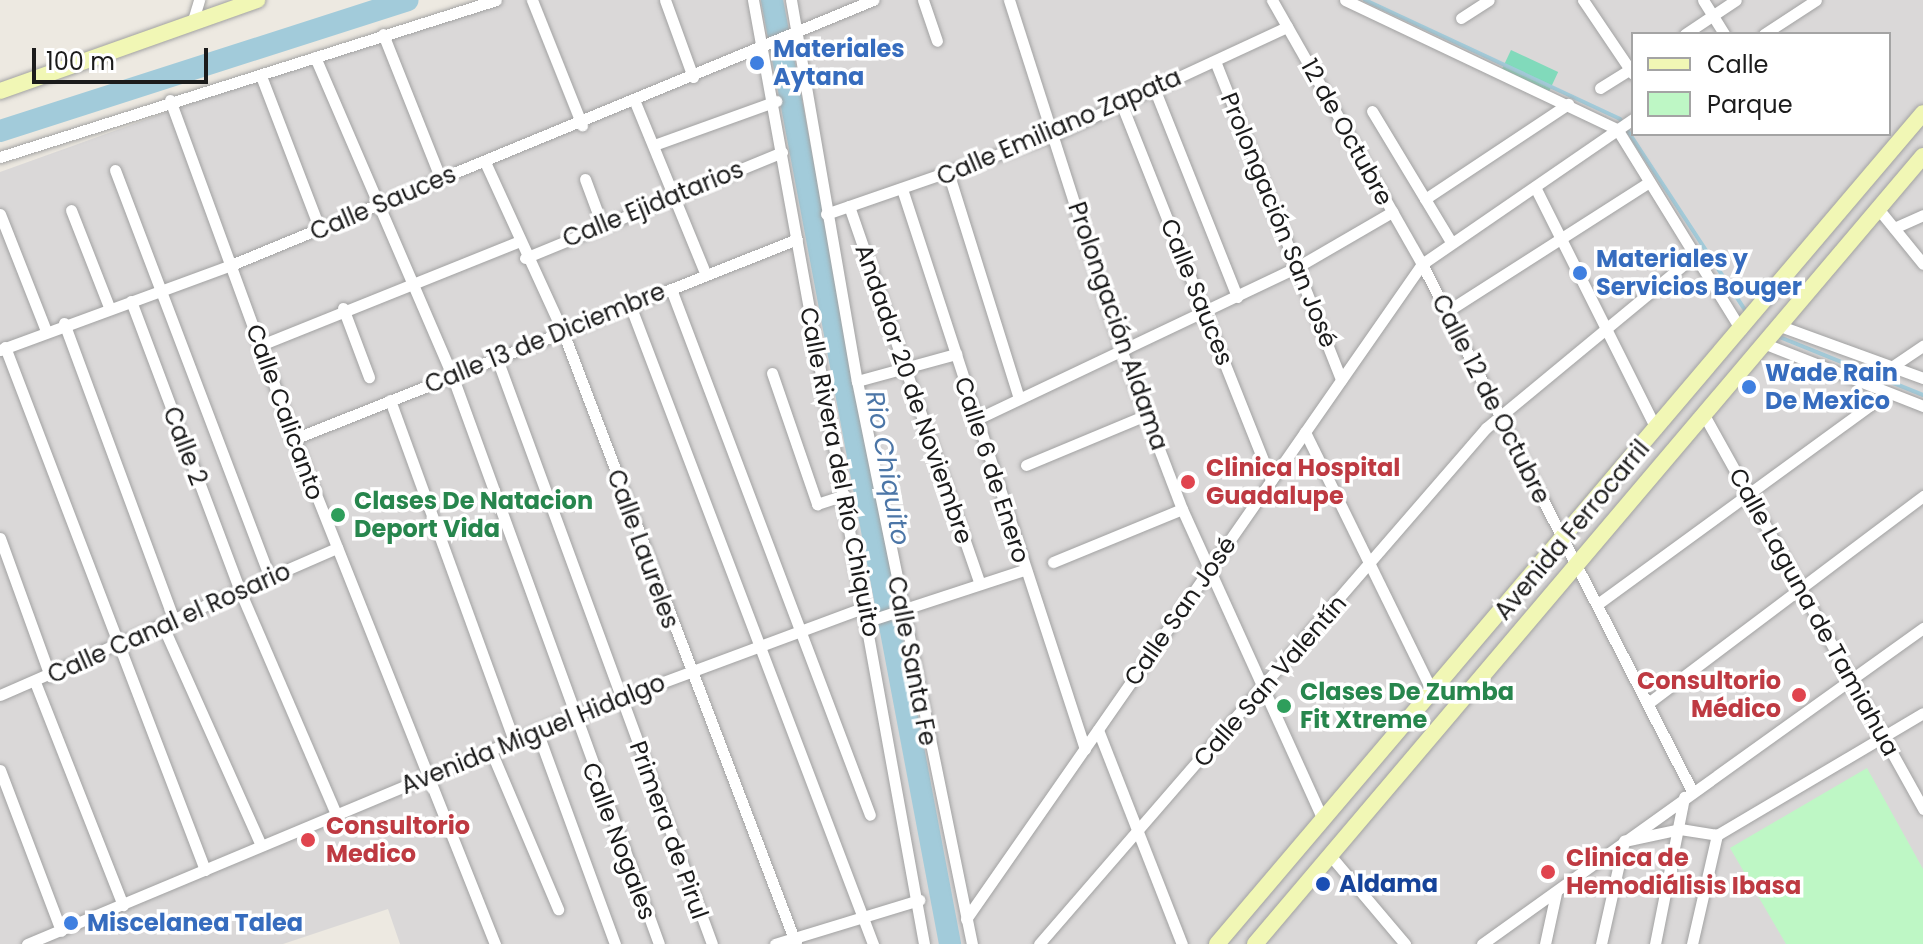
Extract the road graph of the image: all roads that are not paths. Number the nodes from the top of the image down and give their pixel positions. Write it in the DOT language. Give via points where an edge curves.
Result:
graph roads {
  1 [pos="199,0"];
  2 [pos="257,0"];
  3 [pos="496,0"];
  4 [pos="532,0"];
  5 [pos="665,0"];
  6 [pos="753,0"];
  7 [pos="791,0"];
  8 [pos="923,0"];
  9 [pos="1009,0"];
  10 [pos="1272,0"];
  11 [pos="1345,0"];
  12 [pos="1489,0"];
  13 [pos="1583,0"];
  14 [pos="1703,0"];
  15 [pos="1736,0"];
  16 [pos="1815,0"];
  17 [pos="869,1"];
  18 [pos="1713,16"];
  19 [pos="1461,18"];
  20 [pos="193,20"];
  21 [pos="1287,27"];
  22 [pos="1688,32"];
  23 [pos="1723,32"];
  24 [pos="1767,32"];
  25 [pos="383,34"];
  26 [pos="795,34"];
  27 [pos="937,41"];
  28 [pos="767,46"];
  29 [pos="315,57"];
  30 [pos="1215,61"];
  31 [pos="1631,69"];
  32 [pos="1631,71"];
  33 [pos="261,76"];
  34 [pos="693,77"];
  35 [pos="1154,88"];
  36 [pos="1600,88"];
  37 [pos="0,91"];
  38 [pos="170,100"];
  39 [pos="776,101"];
  40 [pos="635,102"];
  41 [pos="1121,103"];
  42 [pos="1568,104"];
  43 [pos="1372,111"];
  44 [pos="1923,113"];
  45 [pos="1626,123"];
  46 [pos="582,125"];
  47 [pos="1054,135"];
  48 [pos="1631,136"];
  49 [pos="654,145"];
  50 [pos="782,152"];
  51 [pos="1923,156"];
  52 [pos="0,157"];
  53 [pos="485,162"];
  54 [pos="115,170"];
  55 [pos="949,175"];
  56 [pos="440,177"];
  57 [pos="585,179"];
  58 [pos="1649,182"];
  59 [pos="1535,187"];
  60 [pos="903,192"];
  61 [pos="673,194"];
  62 [pos="1425,199"];
  63 [pos="380,205"];
  64 [pos="849,206"];
  65 [pos="71,210"];
  66 [pos="1880,211"];
  67 [pos="1392,212"];
  68 [pos="0,214"];
  69 [pos="826,214"];
  70 [pos="1923,215"];
  71 [pos="601,222"];
  72 [pos="1894,228"];
  73 [pos="320,230"];
  74 [pos="797,239"];
  75 [pos="1560,239"];
  76 [pos="517,242"];
  77 [pos="1451,242"];
  78 [pos="1694,256"];
  79 [pos="525,258"];
  80 [pos="1422,264"];
  81 [pos="1923,264"];
  82 [pos="231,265"];
  83 [pos="1299,266"];
  84 [pos="705,273"];
  85 [pos="414,279"];
  86 [pos="166,287"];
  87 [pos="671,289"];
  88 [pos="1237,297"];
  89 [pos="131,301"];
  90 [pos="630,305"];
  91 [pos="109,307"];
  92 [pos="343,308"];
  93 [pos="1446,312"];
  94 [pos="1206,313"];
  95 [pos="1748,322"];
  96 [pos="64,323"];
  97 [pos="46,331"];
  98 [pos="563,332"];
  99 [pos="1603,334"];
  100 [pos="1776,336"];
  101 [pos="261,345"];
  102 [pos="1923,346"];
  103 [pos="2,348"];
  104 [pos="1122,352"];
  105 [pos="956,354"];
  106 [pos="496,356"];
  107 [pos="1890,368"];
  108 [pos="908,369"];
  109 [pos="772,373"];
  110 [pos="452,375"];
  111 [pos="369,377"];
  112 [pos="1923,378"];
  113 [pos="1341,380"];
  114 [pos="857,381"];
  115 [pos="1886,394"];
  116 [pos="1019,398"];
  117 [pos="390,400"];
  118 [pos="1923,406"];
  119 [pos="1146,415"];
  120 [pos="1704,415"];
  121 [pos="1500,416"];
  122 [pos="975,420"];
  123 [pos="1656,429"];
  124 [pos="1305,432"];
  125 [pos="294,439"];
  126 [pos="1026,465"];
  127 [pos="1271,480"];
  128 [pos="1747,493"];
  129 [pos="845,495"];
  130 [pos="1923,496"];
  131 [pos="1182,509"];
  132 [pos="0,538"];
  133 [pos="1564,541"];
  134 [pos="337,548"];
  135 [pos="1373,561"];
  136 [pos="1053,562"];
  137 [pos="1577,567"];
  138 [pos="1024,570"];
  139 [pos="1209,570"];
  140 [pos="270,577"];
  141 [pos="979,582"];
  142 [pos="240,591"];
  143 [pos="1801,591"];
  144 [pos="1599,603"];
  145 [pos="865,607"];
  146 [pos="898,613"];
  147 [pos="873,620"];
  148 [pos="168,621"];
  149 [pos="1923,628"];
  150 [pos="803,630"];
  151 [pos="758,645"];
  152 [pos="116,646"];
  153 [pos="687,670"];
  154 [pos="50,676"];
  155 [pos="1852,679"];
  156 [pos="35,682"];
  157 [pos="1264,688"];
  158 [pos="1433,693"];
  159 [pos="0,695"];
  160 [pos="620,697"];
  161 [pos="1651,701"];
  162 [pos="1923,713"];
  163 [pos="572,716"];
  164 [pos="1098,730"];
  165 [pos="537,731"];
  166 [pos="1883,736"];
  167 [pos="514,741"];
  168 [pos="1085,749"];
  169 [pos="491,751"];
  170 [pos="0,770"];
  171 [pos="431,776"];
  172 [pos="1688,794"];
  173 [pos="1923,809"];
  174 [pos="336,814"];
  175 [pos="870,815"];
  176 [pos="1323,820"];
  177 [pos="1680,829"];
  178 [pos="1141,832"];
  179 [pos="1717,835"];
  180 [pos="1624,841"];
  181 [pos="261,845"];
  182 [pos="1329,854"];
  183 [pos="205,870"];
  184 [pos="1556,893"];
  185 [pos="919,900"];
  186 [pos="123,905"];
  187 [pos="558,909"];
  188 [pos="861,914"];
  189 [pos="966,919"];
  190 [pos="61,931"];
  191 [pos="795,941"];
  192 [pos="27,944"];
  193 [pos="495,944"];
  194 [pos="615,944"];
  195 [pos="659,944"];
  196 [pos="712,944"];
  197 [pos="775,944"];
  198 [pos="873,944"];
  199 [pos="924,944"];
  200 [pos="972,944"];
  201 [pos="1039,944"];
  202 [pos="1182,944"];
  203 [pos="1217,944"];
  204 [pos="1255,944"];
  205 [pos="1405,944"];
  206 [pos="1482,944"];
  207 [pos="1545,944"];
  208 [pos="1601,944"];
  209 [pos="1655,944"];
  210 [pos="1692,944"];
  1 -- 20 [label="street"];
  2 -- 20 [label="main road"];
  3 -- 25 [label="street"];
  4 -- 46 [label="street"];
  5 -- 34 [label="street"];
  6 -- 28 [label="street, Calle Rivera del Río Chiquito"];
  7 -- 26 [label="street, Calle Santa Fe"];
  8 -- 27 [label="street"];
  9 -- 47 [label="street, Prolongación Aldama"];
  10 -- 21 [label="street, 12 de Octubre"];
  11 -- 42 [label="street"];
  12 -- 19 [label="street"];
  13 -- 31 [label="street"];
  14 -- 18 [label="street"];
  15 -- 18 [label="street"];
  16 -- 24 [label="street"];
  17 -- 26 [label="street, Calle Sauces"];
  18 -- 22 [label="street"];
  18 -- 23 [label="street"];
  20 -- 37 [label="main road"];
  21 -- 30 [label="street, Calle Emiliano Zapata"];
  21 -- 67 [label="street, 12 de Octubre"];
  25 -- 29 [label="street"];
  25 -- 56 [label="street"];
  26 -- 28 [label="street, Calle Sauces"];
  26 -- 69 [label="street, Calle Santa Fe"];
  28 -- 34 [label="street, Calle Sauces"];
  28 -- 39 [label="street, Calle Rivera del Río Chiquito"];
  29 -- 33 [label="street"];
  29 -- 63 [label="street, Calle Nogales"];
  30 -- 35 [label="street, Calle Emiliano Zapata"];
  30 -- 83 [label="street, Prolongación San José"];
  32 -- 36 [label="street"];
  33 -- 38 [label="street"];
  33 -- 73 [label="street"];
  34 -- 40 [label="street, Calle Sauces"];
  35 -- 41 [label="street, Calle Emiliano Zapata"];
  35 -- 88 [label="street"];
  38 -- 52 [label="street"];
  38 -- 82 [label="street, Calle Calicanto"];
  39 -- 49 [label="street"];
  39 -- 50 [label="street, Calle Rivera del Río Chiquito"];
  40 -- 46 [label="street, Calle Sauces"];
  40 -- 49 [label="street"];
  41 -- 47 [label="street, Calle Emiliano Zapata"];
  41 -- 94 [label="street, Calle Sauces"];
  42 -- 45 [label="street"];
  42 -- 62 [label="street"];
  43 -- 62 [label="street"];
  44 -- 95 [label="main road, Avenida Ferrocarril"];
  45 -- 59 [label="street, Calle San José"];
  46 -- 53 [label="street, Calle Sauces"];
  47 -- 55 [label="street, Calle Emiliano Zapata"];
  47 -- 104 [label="street, Prolongación Aldama"];
  48 -- 58 [label="street"];
  49 -- 61 [label="street"];
  50 -- 61 [label="street, Calle Ejidatarios"];
  50 -- 74 [label="street, Calle Rivera del Río Chiquito"];
  51 -- 66 [label="main road, Avenida Ferrocarril"];
  53 -- 56 [label="street, Calle Sauces"];
  53 -- 76 [label="street, Calle Laureles"];
  54 -- 86 [label="street"];
  55 -- 60 [label="street, Calle Emiliano Zapata"];
  55 -- 116 [label="street"];
  56 -- 63 [label="street, Calle Sauces"];
  57 -- 71 [label="street"];
  58 -- 75 [label="street"];
  58 -- 78 [label="street"];
  59 -- 75 [label="street"];
  59 -- 77 [label="street, Calle San José"];
  60 -- 64 [label="street, Calle Emiliano Zapata"];
  60 -- 105 [label="street, Calle 6 de Enero"];
  61 -- 71 [label="street, Calle Ejidatarios"];
  61 -- 84 [label="street"];
  62 -- 77 [label="street"];
  63 -- 73 [label="street, Calle Sauces"];
  63 -- 85 [label="street, Calle Nogales"];
  64 -- 69 [label="street, Calle Emiliano Zapata"];
  64 -- 108 [label="street, Andador 20 de Noviembre"];
  65 -- 91 [label="street"];
  66 -- 72 [label="street"];
  66 -- 100 [label="main road, Avenida Ferrocarril"];
  67 -- 80 [label="street, 12 de Octubre"];
  67 -- 83 [label="street"];
  68 -- 97 [label="street"];
  69 -- 114 [label="street, Calle Santa Fe"];
  70 -- 72 [label="street"];
  71 -- 79 [label="street, Calle Ejidatarios"];
  72 -- 81 [label="street"];
  73 -- 82 [label="street, Calle Sauces"];
  74 -- 84 [label="street, Calle 13 de Diciembre"];
  74 -- 129 [label="street, Calle Rivera del Río Chiquito"];
  75 -- 93 [label="street"];
  75 -- 99 [label="street"];
  76 -- 79 [label="street, Calle Laureles"];
  76 -- 85 [label="street"];
  77 -- 80 [label="street, Calle San José"];
  78 -- 95 [label="street"];
  78 -- 99 [label="street, Calle San Valentín"];
  79 -- 98 [label="street, Calle Laureles"];
  80 -- 93 [label="street, Calle 12 de Octubre"];
  80 -- 113 [label="street, Calle San José"];
  82 -- 86 [label="street, Calle Sauces"];
  82 -- 101 [label="street, Calle Calicanto"];
  83 -- 88 [label="street"];
  83 -- 113 [label="street, Prolongación San José"];
  84 -- 87 [label="street, Calle 13 de Diciembre"];
  85 -- 92 [label="street"];
  85 -- 110 [label="street, Calle Nogales"];
  86 -- 89 [label="street, Calle Sauces"];
  86 -- 140 [label="street"];
  87 -- 90 [label="street, Calle 13 de Diciembre"];
  87 -- 150 [label="street"];
  88 -- 94 [label="street"];
  89 -- 91 [label="street, Calle Sauces"];
  89 -- 142 [label="street, Calle 2"];
  90 -- 98 [label="street, Calle 13 de Diciembre"];
  90 -- 151 [label="street"];
  91 -- 96 [label="street, Calle Sauces"];
  92 -- 101 [label="street"];
  92 -- 111 [label="street"];
  93 -- 121 [label="street, Calle 12 de Octubre"];
  94 -- 104 [label="street"];
  94 -- 127 [label="street, Calle Sauces"];
  95 -- 123 [label="main road, Avenida Ferrocarril"];
  96 -- 97 [label="street, Calle Sauces"];
  96 -- 148 [label="street"];
  97 -- 103 [label="street, Calle Sauces"];
  98 -- 106 [label="street, Calle 13 de Diciembre"];
  98 -- 153 [label="street, Calle Laureles"];
  99 -- 121 [label="street, Calle San Valentín"];
  99 -- 123 [label="street"];
  100 -- 107 [label="street"];
  100 -- 115 [label="street"];
  100 -- 120 [label="main road, Avenida Ferrocarril"];
  101 -- 125 [label="street, Calle Calicanto"];
  102 -- 107 [label="street"];
  103 -- 152 [label="street"];
  104 -- 116 [label="street"];
  104 -- 119 [label="street, Prolongación Aldama"];
  105 -- 108 [label="street"];
  105 -- 122 [label="street, Calle 6 de Enero"];
  106 -- 110 [label="street, Calle 13 de Diciembre"];
  106 -- 160 [label="street, Primera de Pirul"];
  107 -- 112 [label="street"];
  108 -- 114 [label="street"];
  108 -- 141 [label="street, Andador 20 de Noviembre"];
  109 -- 129 [label="street" via="817,504"];
  110 -- 117 [label="street, Calle 13 de Diciembre"];
  110 -- 163 [label="street, Calle Nogales"];
  113 -- 124 [label="street, Calle San José"];
  114 -- 146 [label="street, Calle Santa Fe"];
  115 -- 118 [label="street"];
  115 -- 128 [label="street"];
  116 -- 122 [label="street"];
  117 -- 125 [label="street, Calle 13 de Diciembre"];
  117 -- 167 [label="street"];
  119 -- 126 [label="street"];
  119 -- 131 [label="street, Prolongación Aldama"];
  120 -- 128 [label="street, Calle Laguna de Tamiahua"];
  120 -- 137 [label="main road, Avenida Ferrocarril"];
  121 -- 133 [label="street, Calle 12 de Octubre"];
  121 -- 135 [label="street, Calle San Valentín"];
  122 -- 138 [label="street, Calle 6 de Enero"];
  123 -- 133 [label="main road, Avenida Ferrocarril"];
  124 -- 127 [label="street, Calle San José"];
  124 -- 135 [label="street"];
  125 -- 134 [label="street, Calle Calicanto"];
  127 -- 139 [label="street, Calle San José"];
  128 -- 143 [label="street, Calle Laguna de Tamiahua"];
  128 -- 144 [label="street"];
  129 -- 145 [label="street, Calle Rivera del Río Chiquito"];
  130 -- 143 [label="street"];
  131 -- 136 [label="street"];
  131 -- 139 [label="street, Prolongación Aldama"];
  132 -- 154 [label="street"];
  133 -- 137 [label="street, Calle 12 de Octubre"];
  133 -- 158 [label="main road, Avenida Ferrocarril"];
  134 -- 140 [label="street, Calle Canal el Rosario"];
  134 -- 171 [label="street, Calle Calicanto"];
  135 -- 157 [label="street, Calle San Valentín"];
  135 -- 158 [label="street"];
  137 -- 144 [label="street, Calle 12 de Octubre"];
  137 -- 182 [label="main road, Avenida Ferrocarril"];
  138 -- 141 [label="street"];
  138 -- 168 [label="street, Calle 6 de Enero"];
  139 -- 157 [label="street, Prolongación Aldama"];
  139 -- 164 [label="street, Calle San José"];
  140 -- 142 [label="street, Calle Canal el Rosario"];
  141 -- 146 [label="street"];
  142 -- 148 [label="street, Calle Canal el Rosario"];
  142 -- 174 [label="street, Calle 2"];
  143 -- 155 [label="street, Calle Laguna de Tamiahua"];
  143 -- 161 [label="street"];
  144 -- 161 [label="street, Calle 12 de Octubre"];
  145 -- 147 [label="street, Calle Rivera del Río Chiquito"];
  145 -- 150 [label="street, Avenida Miguel Hidalgo"];
  146 -- 147 [label="street"];
  146 -- 189 [label="street, Calle Santa Fe"];
  147 -- 185 [label="street, Calle Rivera del Río Chiquito"];
  148 -- 152 [label="street, Calle Canal el Rosario"];
  148 -- 181 [label="street"];
  149 -- 155 [label="street"];
  150 -- 151 [label="street, Avenida Miguel Hidalgo"];
  150 -- 175 [label="street"];
  151 -- 153 [label="street, Avenida Miguel Hidalgo"];
  151 -- 188 [label="street"];
  152 -- 154 [label="street, Calle Canal el Rosario"];
  152 -- 183 [label="street"];
  153 -- 160 [label="street, Avenida Miguel Hidalgo"];
  153 -- 191 [label="street, Calle Laureles"];
  154 -- 156 [label="street, Calle Canal el Rosario"];
  155 -- 166 [label="street, Calle Laguna de Tamiahua"];
  155 -- 172 [label="street"];
  156 -- 159 [label="street, Calle Canal el Rosario"];
  156 -- 186 [label="street"];
  157 -- 176 [label="street, Prolongación Aldama"];
  157 -- 178 [label="street, Calle San Valentín"];
  158 -- 176 [label="main road, Avenida Ferrocarril"];
  160 -- 163 [label="street, Avenida Miguel Hidalgo"];
  160 -- 196 [label="street, Primera de Pirul"];
  161 -- 172 [label="street, Calle 12 de Octubre"];
  162 -- 166 [label="street"];
  163 -- 165 [label="street, Avenida Miguel Hidalgo"];
  163 -- 195 [label="street, Calle Nogales"];
  164 -- 168 [label="street, Calle San José"];
  164 -- 178 [label="street"];
  165 -- 167 [label="street, Avenida Miguel Hidalgo"];
  165 -- 194 [label="street"];
  166 -- 173 [label="street, Calle Laguna de Tamiahua"];
  166 -- 179 [label="street"];
  167 -- 169 [label="street, Avenida Miguel Hidalgo"];
  168 -- 189 [label="street, Calle San José"];
  169 -- 171 [label="street, Avenida Miguel Hidalgo"];
  169 -- 187 [label="street"];
  170 -- 190 [label="street"];
  171 -- 174 [label="street, Avenida Miguel Hidalgo"];
  171 -- 193 [label="street, Calle Calicanto"];
  172 -- 177 [label="street"];
  172 -- 180 [label="street"];
  174 -- 181 [label="street, Avenida Miguel Hidalgo"];
  176 -- 203 [label="main road, Avenida Ferrocarril"];
  177 -- 179 [label="street"];
  177 -- 180 [label="street"];
  177 -- 209 [label="street"];
  178 -- 201 [label="street, Calle San Valentín"];
  178 -- 202 [label="street"];
  179 -- 210 [label="street"];
  180 -- 184 [label="street"];
  180 -- 208 [label="street"];
  181 -- 183 [label="street, Avenida Miguel Hidalgo"];
  182 -- 204 [label="main road, Avenida Ferrocarril"];
  182 -- 205 [label="street"];
  183 -- 186 [label="street, Avenida Miguel Hidalgo"];
  184 -- 206 [label="street"];
  184 -- 207 [label="street"];
  185 -- 188 [label="street"];
  185 -- 199 [label="street, Calle Rivera del Río Chiquito"];
  186 -- 190 [label="street, Avenida Miguel Hidalgo"];
  188 -- 191 [label="street"];
  188 -- 198 [label="street"];
  189 -- 200 [label="street, Calle Santa Fe"];
  190 -- 192 [label="street, Avenida Miguel Hidalgo"];
  191 -- 197 [label="street"];
}
